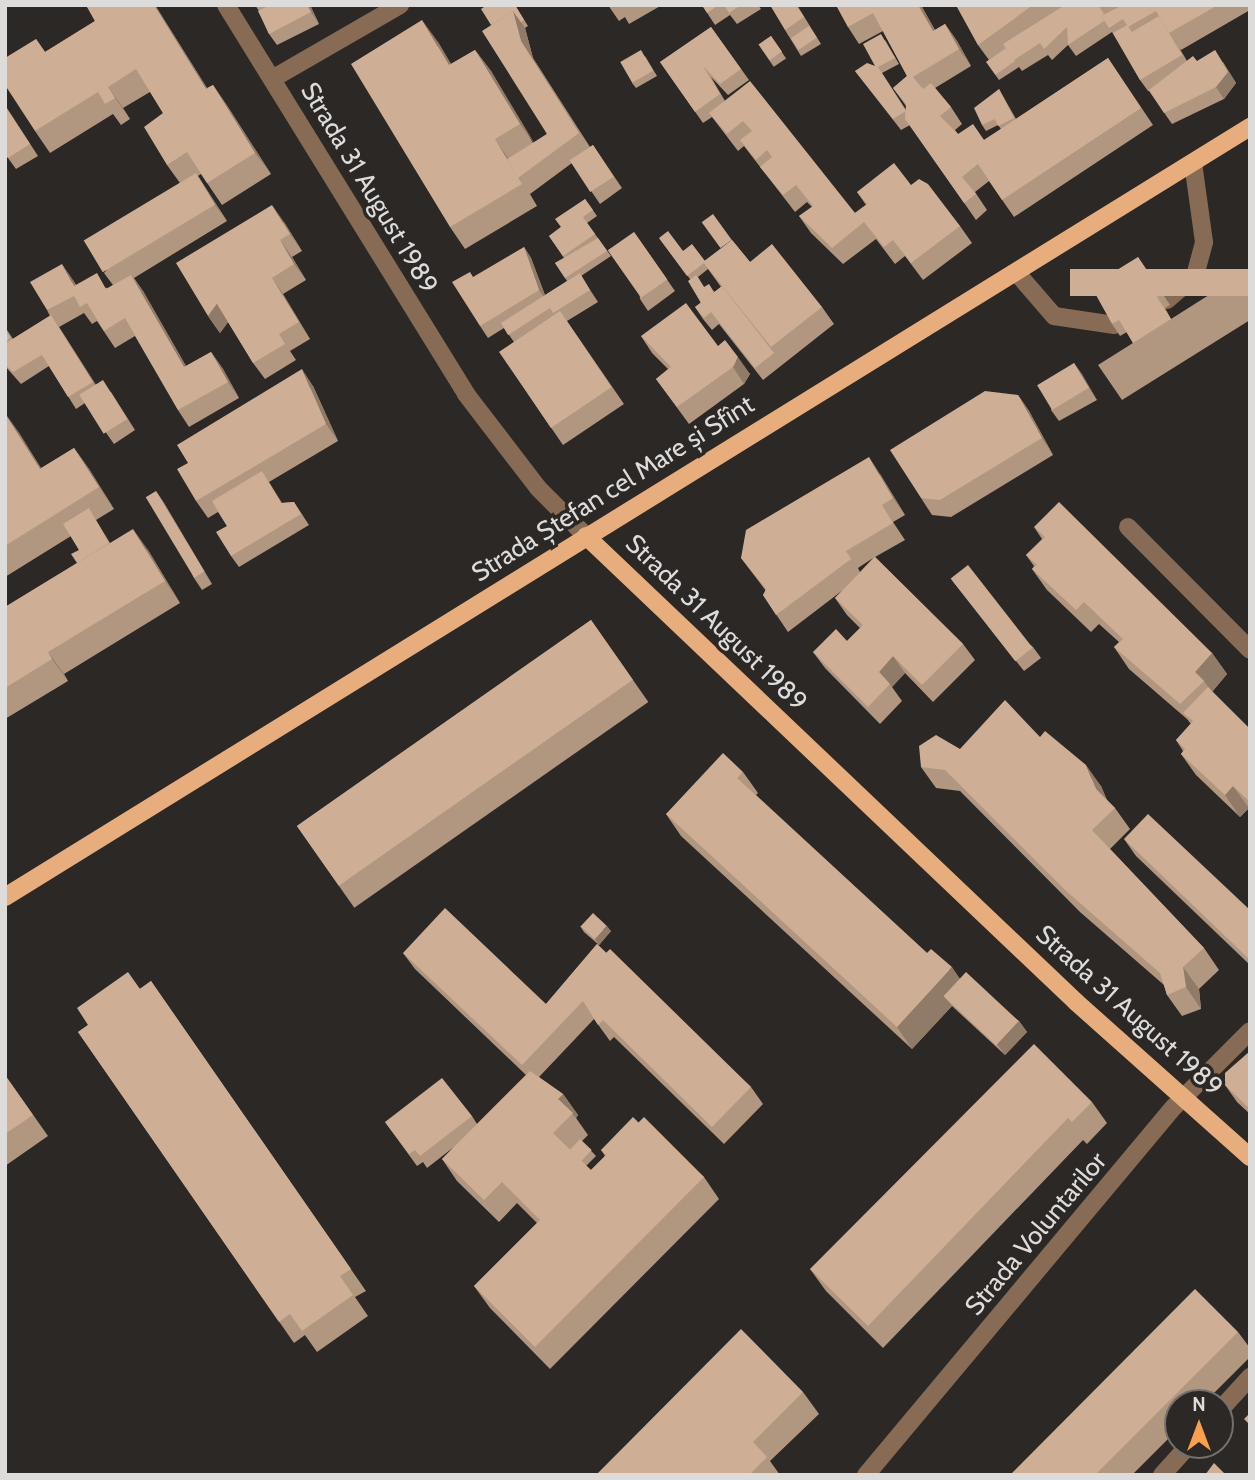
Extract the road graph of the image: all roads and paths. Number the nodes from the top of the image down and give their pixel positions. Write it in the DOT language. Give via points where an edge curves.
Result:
graph roads {
  1 [pos="226,5"];
  2 [pos="400,5"];
  3 [pos="272,79"];
  4 [pos="1250,127"];
  5 [pos="1193,163"];
  6 [pos="1017,273"];
  7 [pos="1167,300"];
  8 [pos="1114,325"];
  9 [pos="1128,527"];
  10 [pos="586,536"];
  11 [pos="1250,650"];
  12 [pos="5,897"];
  13 [pos="1250,1031"];
  14 [pos="1180,1102"];
  15 [pos="1250,1157"];
  16 [pos="1250,1377"];
  17 [pos="1234,1395"];
  18 [pos="1176,1459"];
  19 [pos="866,1475"];
  20 [pos="1162,1475"];
  1 -- 3 [label="street, Strada 31 August 1989"];
  2 -- 3 [label="street"];
  3 -- 10 [label="street, Strada 31 August 1989" via="466,394 538,488"];
  4 -- 5 [label="main road, Strada Ștefan cel Mare și Sfînt"];
  5 -- 6 [label="main road, Strada Ștefan cel Mare și Sfînt"];
  5 -- 7 [label="street" via="1204,242 1195,276"];
  6 -- 8 [label="street" via="1054,316"];
  6 -- 10 [label="main road, Strada Ștefan cel Mare și Sfînt"];
  9 -- 11 [label="street"];
  10 -- 12 [label="main road, Strada Ștefan cel Mare și Sfînt"];
  10 -- 14 [label="main road, Strada 31 August 1989"];
  13 -- 14 [label="street, Strada Voluntarilor"];
  14 -- 15 [label="main road, Strada 31 August 1989"];
  14 -- 19 [label="street, Strada Voluntarilor"];
  16 -- 17 [label="street"];
  18 -- 20 [label="street"];
}
